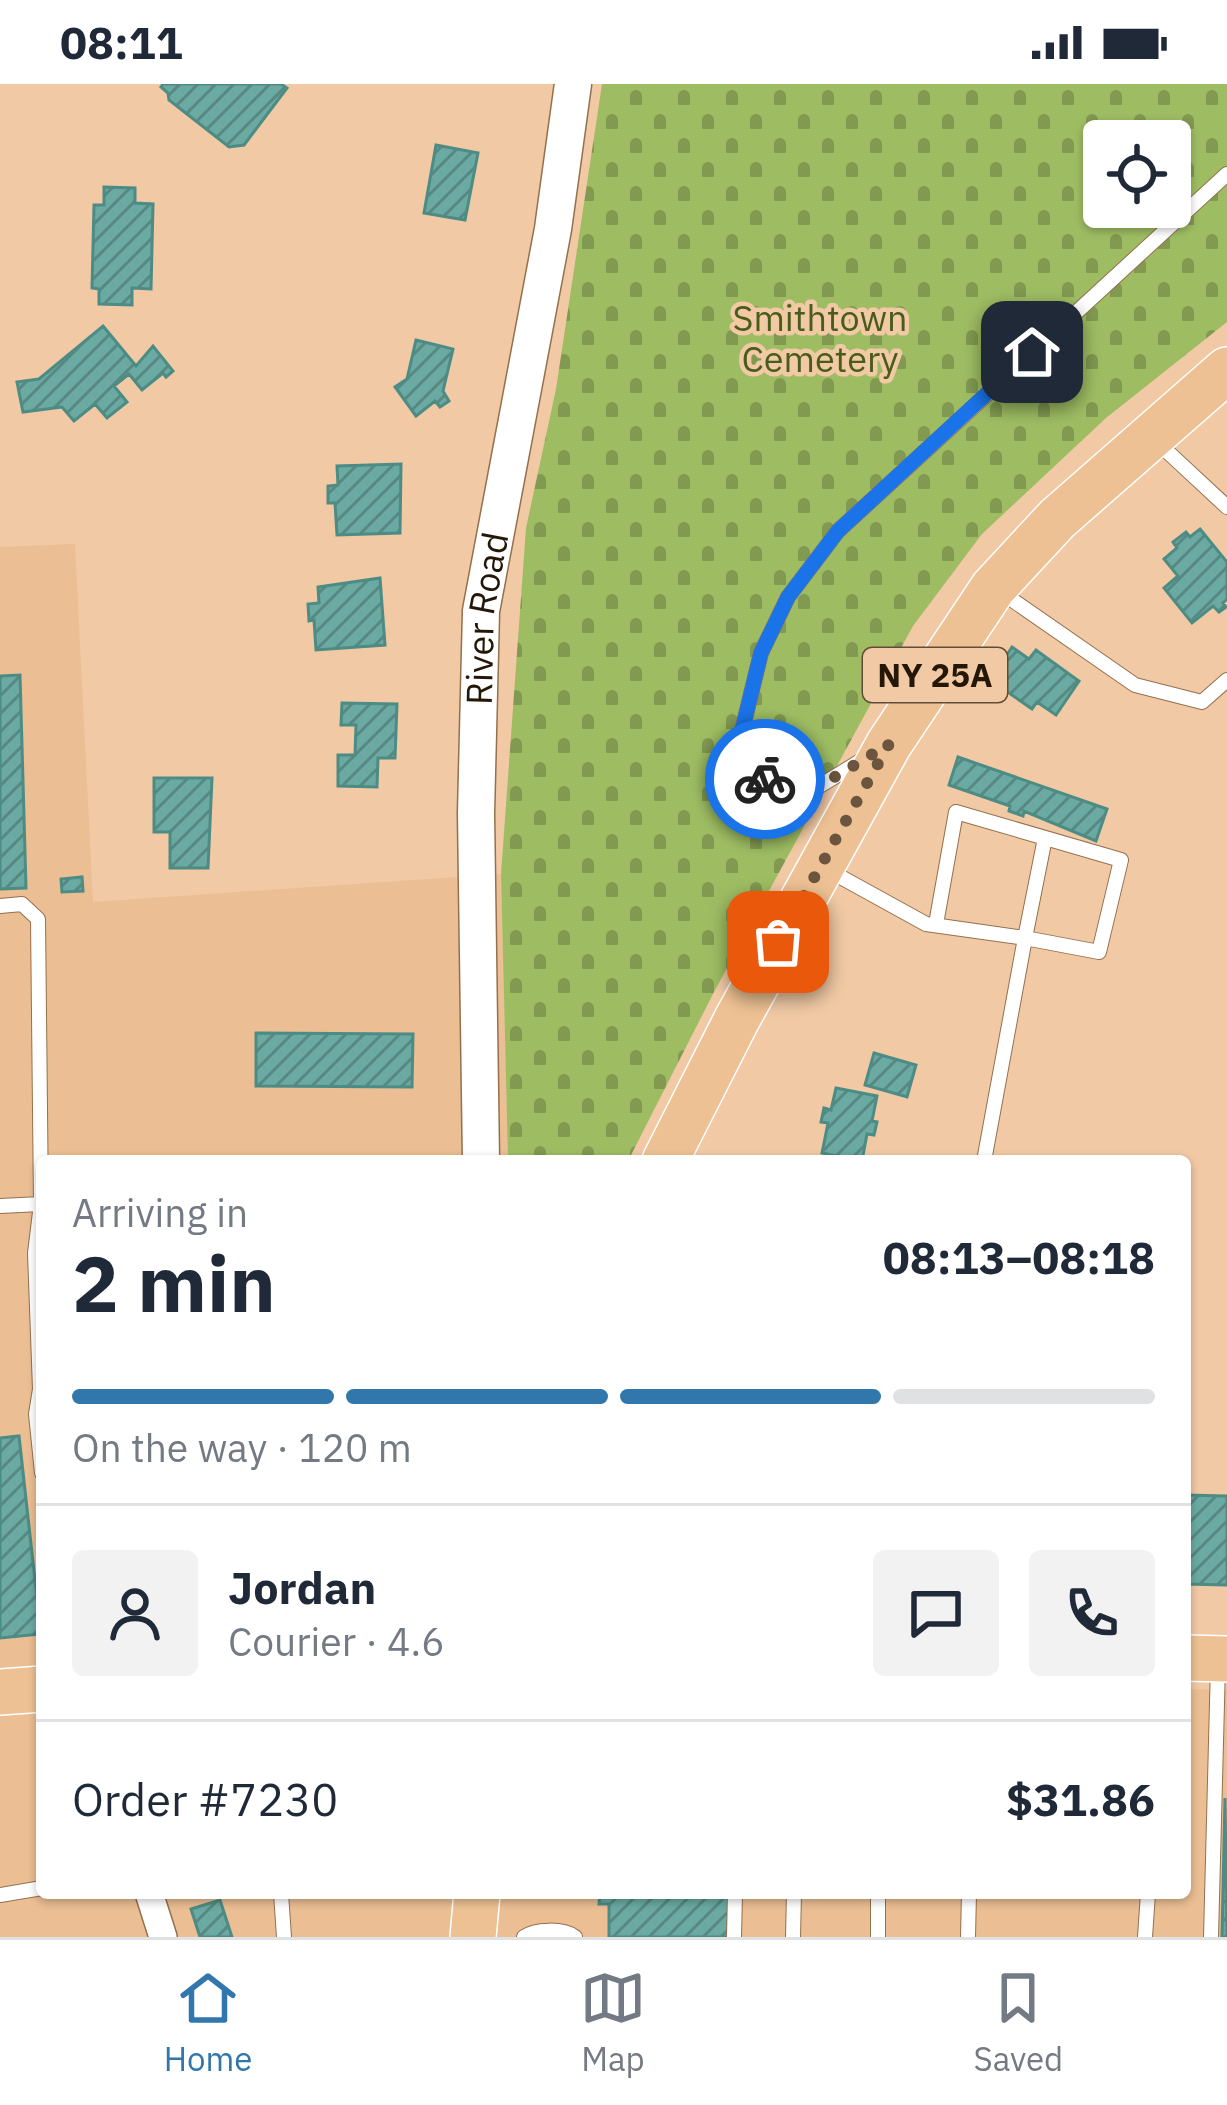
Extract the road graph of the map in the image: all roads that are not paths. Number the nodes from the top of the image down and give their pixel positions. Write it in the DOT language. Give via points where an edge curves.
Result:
graph roads {
  1 [pos="573,84"];
  2 [pos="1227,174"];
  3 [pos="1227,370"];
  4 [pos="1151,436"];
  5 [pos="1227,507"];
  6 [pos="994,587"];
  7 [pos="1227,680"];
  8 [pos="889,744"];
  9 [pos="1045,838"];
  10 [pos="820,866"];
  11 [pos="0,906"];
  12 [pos="936,924"];
  13 [pos="1025,938"];
  14 [pos="40,1155"];
  15 [pos="481,1155"];
  16 [pos="668,1155"];
  17 [pos="985,1155"];
  18 [pos="36,1204"];
  19 [pos="0,1206"];
  20 [pos="36,1245"];
  21 [pos="36,1280"];
  22 [pos="1210,1659"];
  23 [pos="36,1689"];
  24 [pos="0,1692"];
  25 [pos="36,1889"];
  26 [pos="0,1895"];
  27 [pos="151,1899"];
  28 [pos="281,1899"];
  29 [pos="476,1899"];
  30 [pos="734,1899"];
  31 [pos="794,1899"];
  32 [pos="878,1899"];
  33 [pos="969,1899"];
  34 [pos="1148,1899"];
  35 [pos="163,1937"];
  36 [pos="284,1937"];
  37 [pos="473,1937"];
  38 [pos="524,1937"];
  39 [pos="575,1937"];
  40 [pos="734,1937"];
  41 [pos="794,1937"];
  42 [pos="878,1937"];
  43 [pos="968,1937"];
  44 [pos="1145,1937"];
  45 [pos="1211,1937"];
  1 -- 15 [label="street, River Road" via="481,611"];
  2 -- 8 [label="lane" via="838,531 788,597 761,653 742,731 765,778 792,803"];
  3 -- 4 [label="main road, NY 25A"];
  4 -- 5 [label="lane"];
  4 -- 6 [label="main road, NY 25A"];
  6 -- 7 [label="lane" via="1135,685 1202,702"];
  6 -- 8 [label="main road, NY 25A"];
  8 -- 10 [label="main road, NY 25A"];
  9 -- 12 [label="lane" via="956,812"];
  9 -- 13 [label="lane"];
  9 -- 13 [label="lane" via="1121,860 1099,952"];
  10 -- 12 [label="lane"];
  10 -- 16 [label="main road, NY 25A"];
  11 -- 14 [label="lane" via="22,904 38,919"];
  12 -- 13 [label="lane"];
  13 -- 17 [label="lane"];
  18 -- 19 [label="lane"];
  20 -- 21 [label="lane"];
  22 -- 45 [label="lane"];
  23 -- 24 [label="main road"];
  25 -- 26 [label="lane"];
  27 -- 35 [label="street"];
  28 -- 36 [label="lane"];
  29 -- 37 [label="main road"];
  30 -- 40 [label="lane"];
  31 -- 41 [label="lane"];
  32 -- 42 [label="lane"];
  33 -- 43 [label="lane"];
  34 -- 44 [label="lane"];
  38 -- 39 [label="lane"];
}
